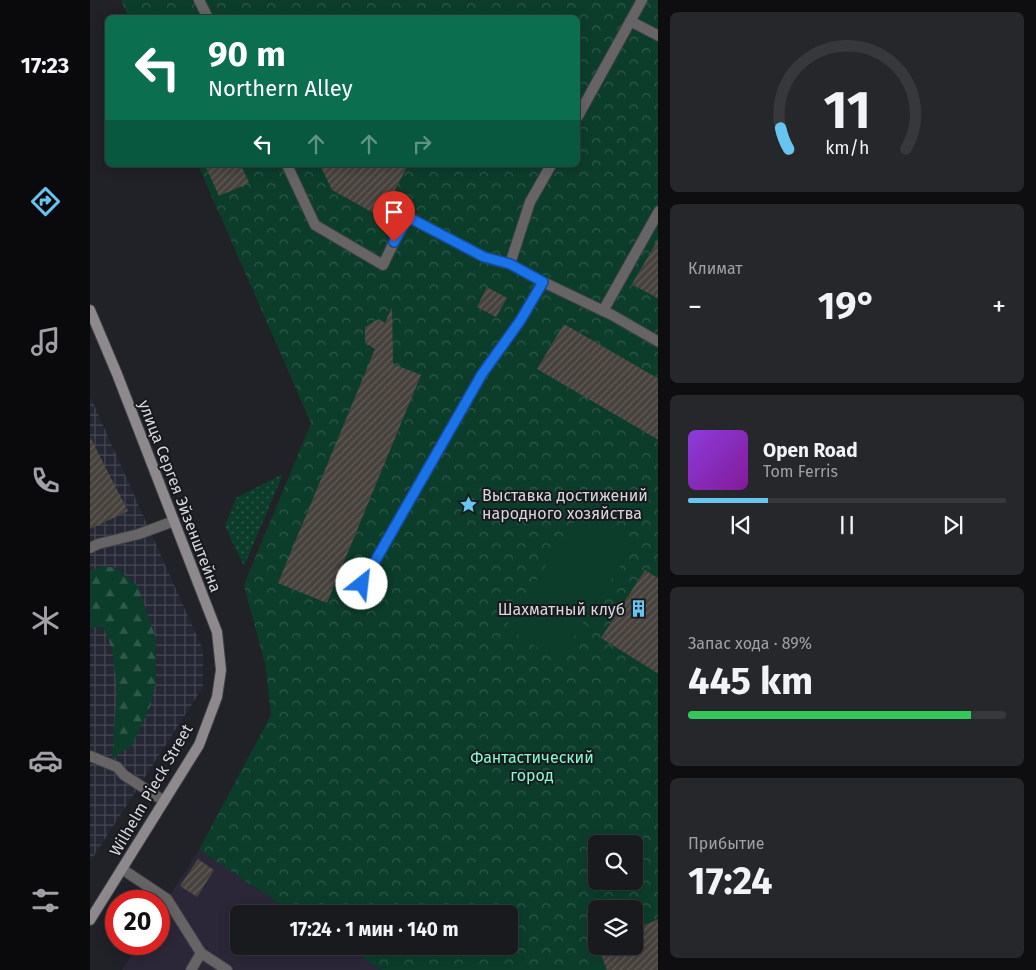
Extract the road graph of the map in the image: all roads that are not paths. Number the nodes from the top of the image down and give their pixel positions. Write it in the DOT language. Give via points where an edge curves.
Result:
graph roads {
  1 [pos="199,0"];
  2 [pos="642,0"];
  3 [pos="206,15"];
  4 [pos="630,21"];
  5 [pos="658,36"];
  6 [pos="580,112"];
  7 [pos="288,167"];
  8 [pos="550,167"];
  9 [pos="658,211"];
  10 [pos="510,264"];
  11 [pos="543,282"];
  12 [pos="603,311"];
  13 [pos="91,316"];
  14 [pos="658,342"];
  15 [pos="174,521"];
  16 [pos="90,548"];
  17 [pos="362,584"];
  18 [pos="217,698"];
  19 [pos="90,756"];
  20 [pos="164,801"];
  21 [pos="122,869"];
  22 [pos="90,920"];
  23 [pos="201,953"];
  24 [pos="191,970"];
  25 [pos="227,970"];
  1 -- 3 [label="lane"];
  2 -- 4 [label="lane"];
  4 -- 5 [label="lane"];
  4 -- 6 [label="lane"];
  7 -- 10 [label="lane" via="315,225 383,266 408,217 484,257"];
  8 -- 10 [label="lane" via="530,202"];
  9 -- 12 [label="lane"];
  10 -- 11 [label="lane"];
  11 -- 12 [label="lane"];
  11 -- 17 [label="lane" via="482,374"];
  12 -- 14 [label="lane"];
  13 -- 15 [label="main road, улица Сергея Эйзенштейна"];
  15 -- 16 [label="lane"];
  15 -- 18 [label="main road, улица Сергея Эйзенштейна" via="217,632 221,670"];
  18 -- 20 [label="main road, Wilhelm Pieck Street" via="199,744"];
  19 -- 20 [label="lane" via="117,767"];
  20 -- 21 [label="main road, Wilhelm Pieck Street"];
  21 -- 22 [label="main road, Wilhelm Pieck Street"];
  21 -- 23 [label="lane" via="167,899"];
  23 -- 24 [label="lane"];
  23 -- 25 [label="lane"];
}
